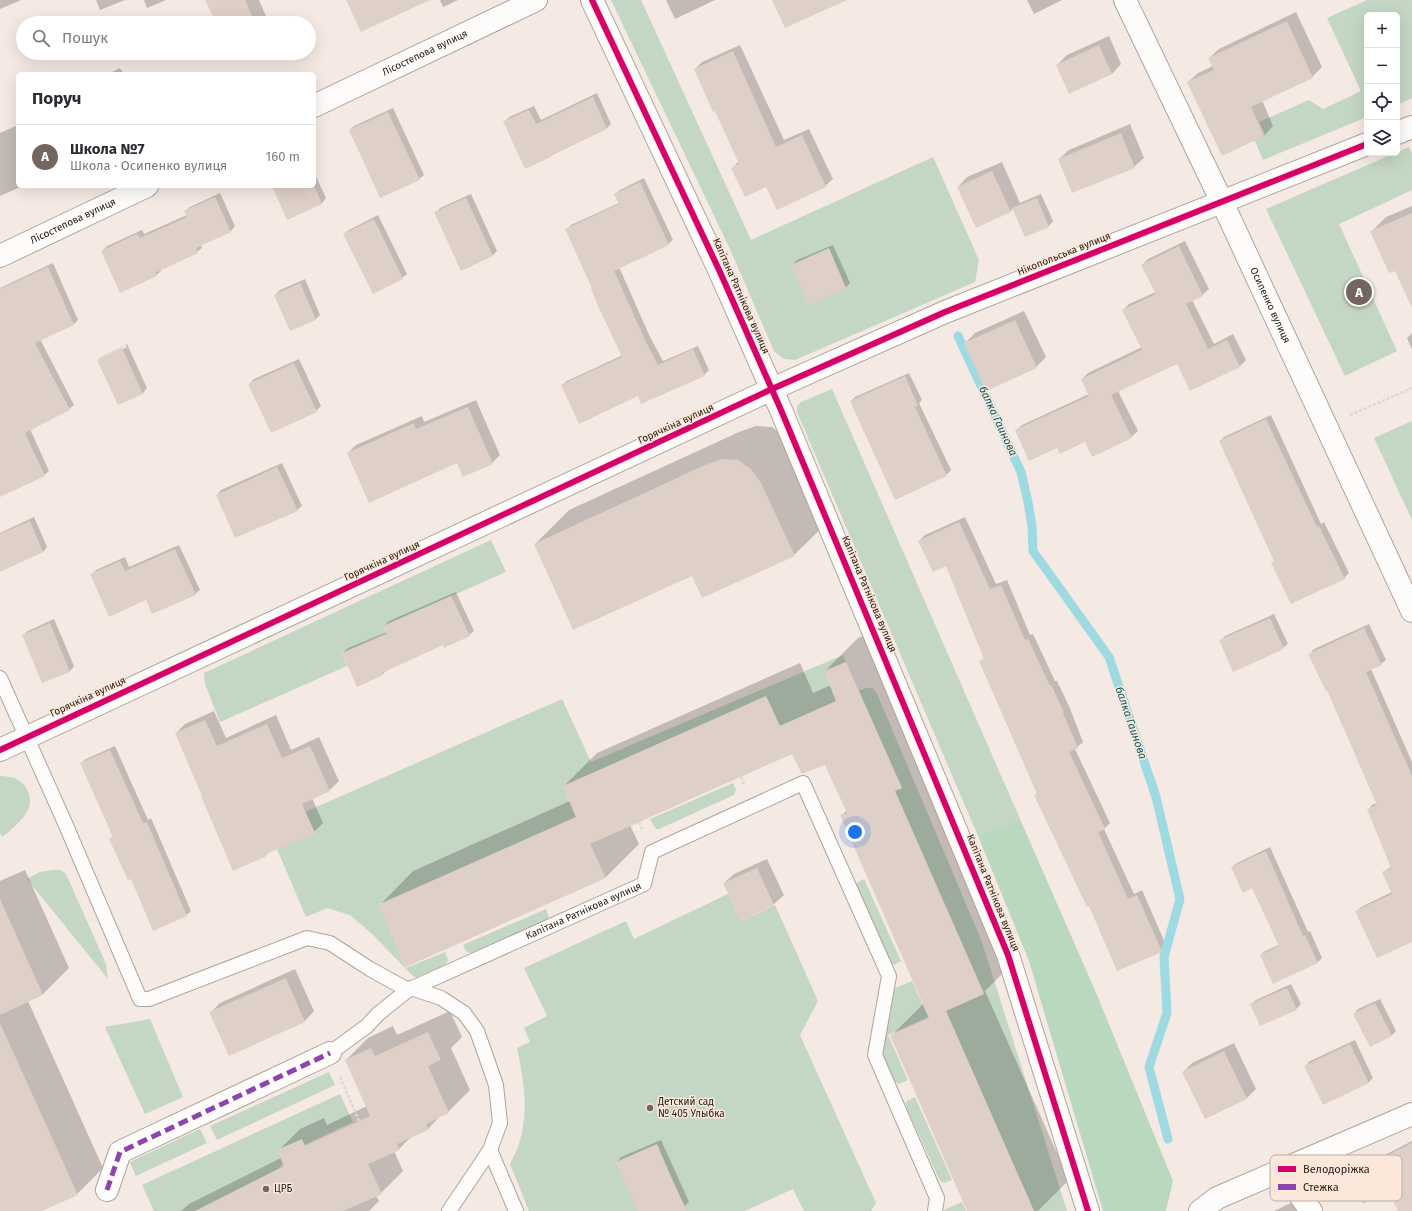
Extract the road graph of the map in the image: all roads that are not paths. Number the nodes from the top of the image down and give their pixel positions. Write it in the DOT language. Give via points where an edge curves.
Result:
graph roads {
  1 [pos="536,0"];
  2 [pos="592,0"];
  3 [pos="1125,0"];
  4 [pos="316,105"];
  5 [pos="1412,126"];
  6 [pos="1400,131"];
  7 [pos="1364,145"];
  8 [pos="143,188"];
  9 [pos="1222,202"];
  10 [pos="0,256"];
  11 [pos="772,389"];
  12 [pos="1412,611"];
  13 [pos="0,678"];
  14 [pos="27,737"];
  15 [pos="0,750"];
  16 [pos="410,989"];
  17 [pos="330,1053"];
  18 [pos="1412,1114"];
  19 [pos="490,1150"];
  20 [pos="1317,1155"];
  21 [pos="1270,1175"];
  22 [pos="106,1190"];
  23 [pos="1304,1201"];
  24 [pos="448,1211"];
  25 [pos="516,1211"];
  26 [pos="935,1211"];
  27 [pos="1088,1211"];
  28 [pos="1200,1211"];
  29 [pos="1311,1211"];
  1 -- 4 [label="street, Лісостепова вулиця"];
  2 -- 11 [label="street, Капітана Ратнікова вулиця" via="717,265"];
  3 -- 9 [label="street, Осипенко вулиця"];
  5 -- 6 [label="street"];
  7 -- 9 [label="street, Нікопольська вулиця"];
  8 -- 10 [label="street, Лісостепова вулиця"];
  9 -- 11 [label="street, Нікопольська вулиця" via="945,312"];
  9 -- 12 [label="street, Осипенко вулиця"];
  11 -- 14 [label="street, Горячкіна вулиця"];
  11 -- 27 [label="street, Капітана Ратнікова вулиця" via="1008,955"];
  13 -- 14 [label="lane"];
  14 -- 15 [label="street, Горячкіна вулиця"];
  14 -- 16 [label="lane" via="140,999 149,999 307,938 330,943 370,969"];
  16 -- 17 [label="lane, Капітана Ратнікова вулиця" via="367,1026"];
  16 -- 19 [label="lane" via="441,998 464,1014 477,1031 496,1084 500,1124"];
  16 -- 26 [label="lane, Капітана Ратнікова вулиця" via="644,884 652,852 803,783 889,976 875,1055 937,1198"];
  17 -- 22 [label="street" via="120,1152"];
  18 -- 20 [label="street"];
  19 -- 24 [label="lane"];
  19 -- 25 [label="lane"];
  21 -- 28 [label="street" via="1218,1198"];
  23 -- 29 [label="street"];
}
